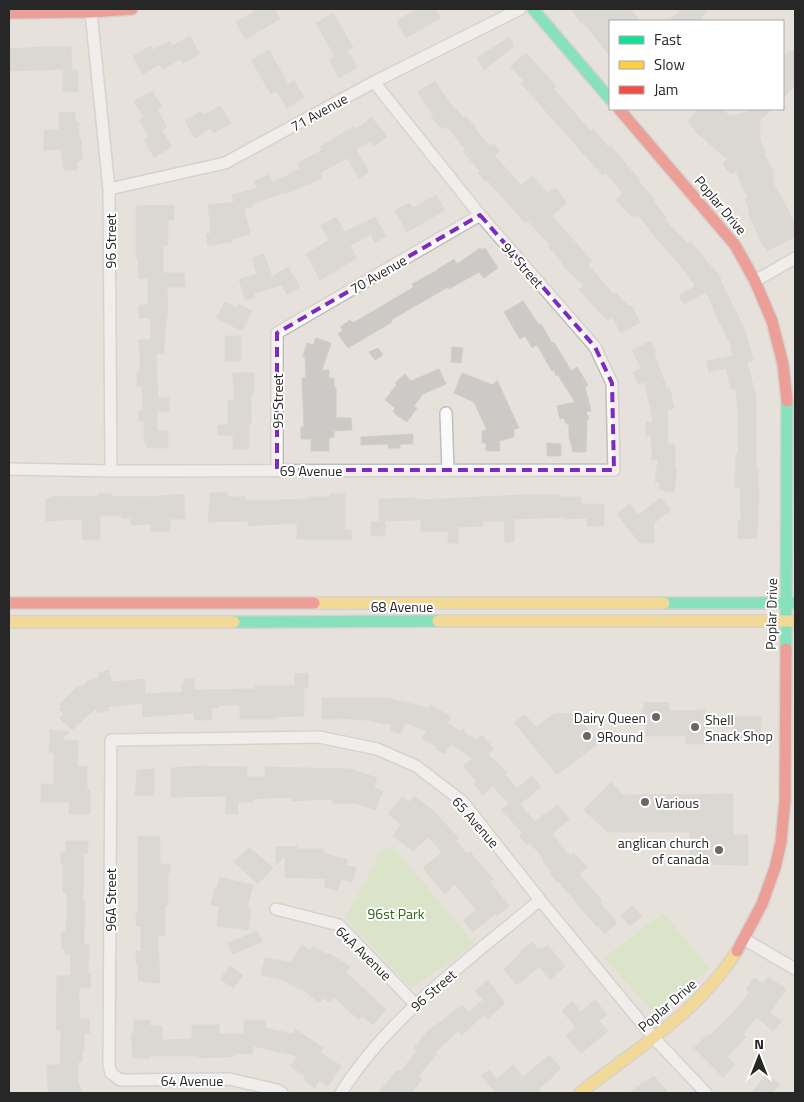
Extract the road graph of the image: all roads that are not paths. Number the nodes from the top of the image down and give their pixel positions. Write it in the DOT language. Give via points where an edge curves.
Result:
graph roads {
  1 [pos="132,9"];
  2 [pos="520,9"];
  3 [pos="533,9"];
  4 [pos="91,12"];
  5 [pos="9,13"];
  6 [pos="374,82"];
  7 [pos="609,98"];
  8 [pos="620,110"];
  9 [pos="109,189"];
  10 [pos="480,215"];
  11 [pos="795,258"];
  12 [pos="755,281"];
  13 [pos="277,332"];
  14 [pos="446,413"];
  15 [pos="9,469"];
  16 [pos="277,470"];
  17 [pos="448,470"];
  18 [pos="614,470"];
  19 [pos="791,470"];
  20 [pos="111,471"];
  21 [pos="9,603"];
  22 [pos="791,603"];
  23 [pos="790,621"];
  24 [pos="9,622"];
  25 [pos="117,740"];
  26 [pos="540,900"];
  27 [pos="276,909"];
  28 [pos="744,939"];
  29 [pos="795,969"];
  30 [pos="415,1004"];
  31 [pos="654,1038"];
  32 [pos="109,1065"];
  33 [pos="282,1093"];
  34 [pos="341,1093"];
  35 [pos="580,1093"];
  36 [pos="706,1093"];
  1 -- 4 [label="main road"];
  2 -- 6 [label="street, 71 Avenue"];
  3 -- 7 [label="main road"];
  4 -- 5 [label="main road"];
  4 -- 9 [label="street, 96 Street"];
  6 -- 9 [label="street, 71 Avenue" via="225,164"];
  6 -- 10 [label="street, 94 Street"];
  8 -- 12 [label="main road, Poplar Drive" via="723,230"];
  9 -- 20 [label="street, 96 Street"];
  10 -- 13 [label="street, 70 Avenue"];
  10 -- 18 [label="street, 94 Street" via="595,347 612,383"];
  11 -- 12 [label="street"];
  12 -- 19 [label="main road, Poplar Drive" via="772,321 783,364"];
  13 -- 16 [label="street, 95 Street"];
  14 -- 17 [label="street"];
  15 -- 20 [label="street, 69 Avenue"];
  16 -- 17 [label="street, 69 Avenue"];
  16 -- 20 [label="street, 69 Avenue"];
  17 -- 18 [label="street, 69 Avenue"];
  19 -- 22 [label="main road, Poplar Drive"];
  21 -- 22 [label="main road, 68 Avenue"];
  22 -- 23 [label="main road, Poplar Drive"];
  23 -- 24 [label="main road, 68 Avenue"];
  23 -- 28 [label="main road, Poplar Drive" via="783,825 774,870"];
  25 -- 26 [label="street, 65 Avenue" via="319,737 377,750 416,766 463,802"];
  25 -- 32 [label="street, 96A Street" via="111,740"];
  26 -- 30 [label="street, 96 Street"];
  26 -- 31 [label="street, 65 Avenue"];
  27 -- 30 [label="street, 64A Avenue" via="340,925"];
  28 -- 29 [label="street"];
  28 -- 31 [label="main road, Poplar Drive" via="711,986"];
  30 -- 34 [label="street, 96 Street" via="354,1072"];
  31 -- 35 [label="main road, Poplar Drive"];
  31 -- 36 [label="street, 65 Avenue"];
  32 -- 33 [label="street, 64 Avenue" via="111,1073 120,1080 229,1079"];
}
